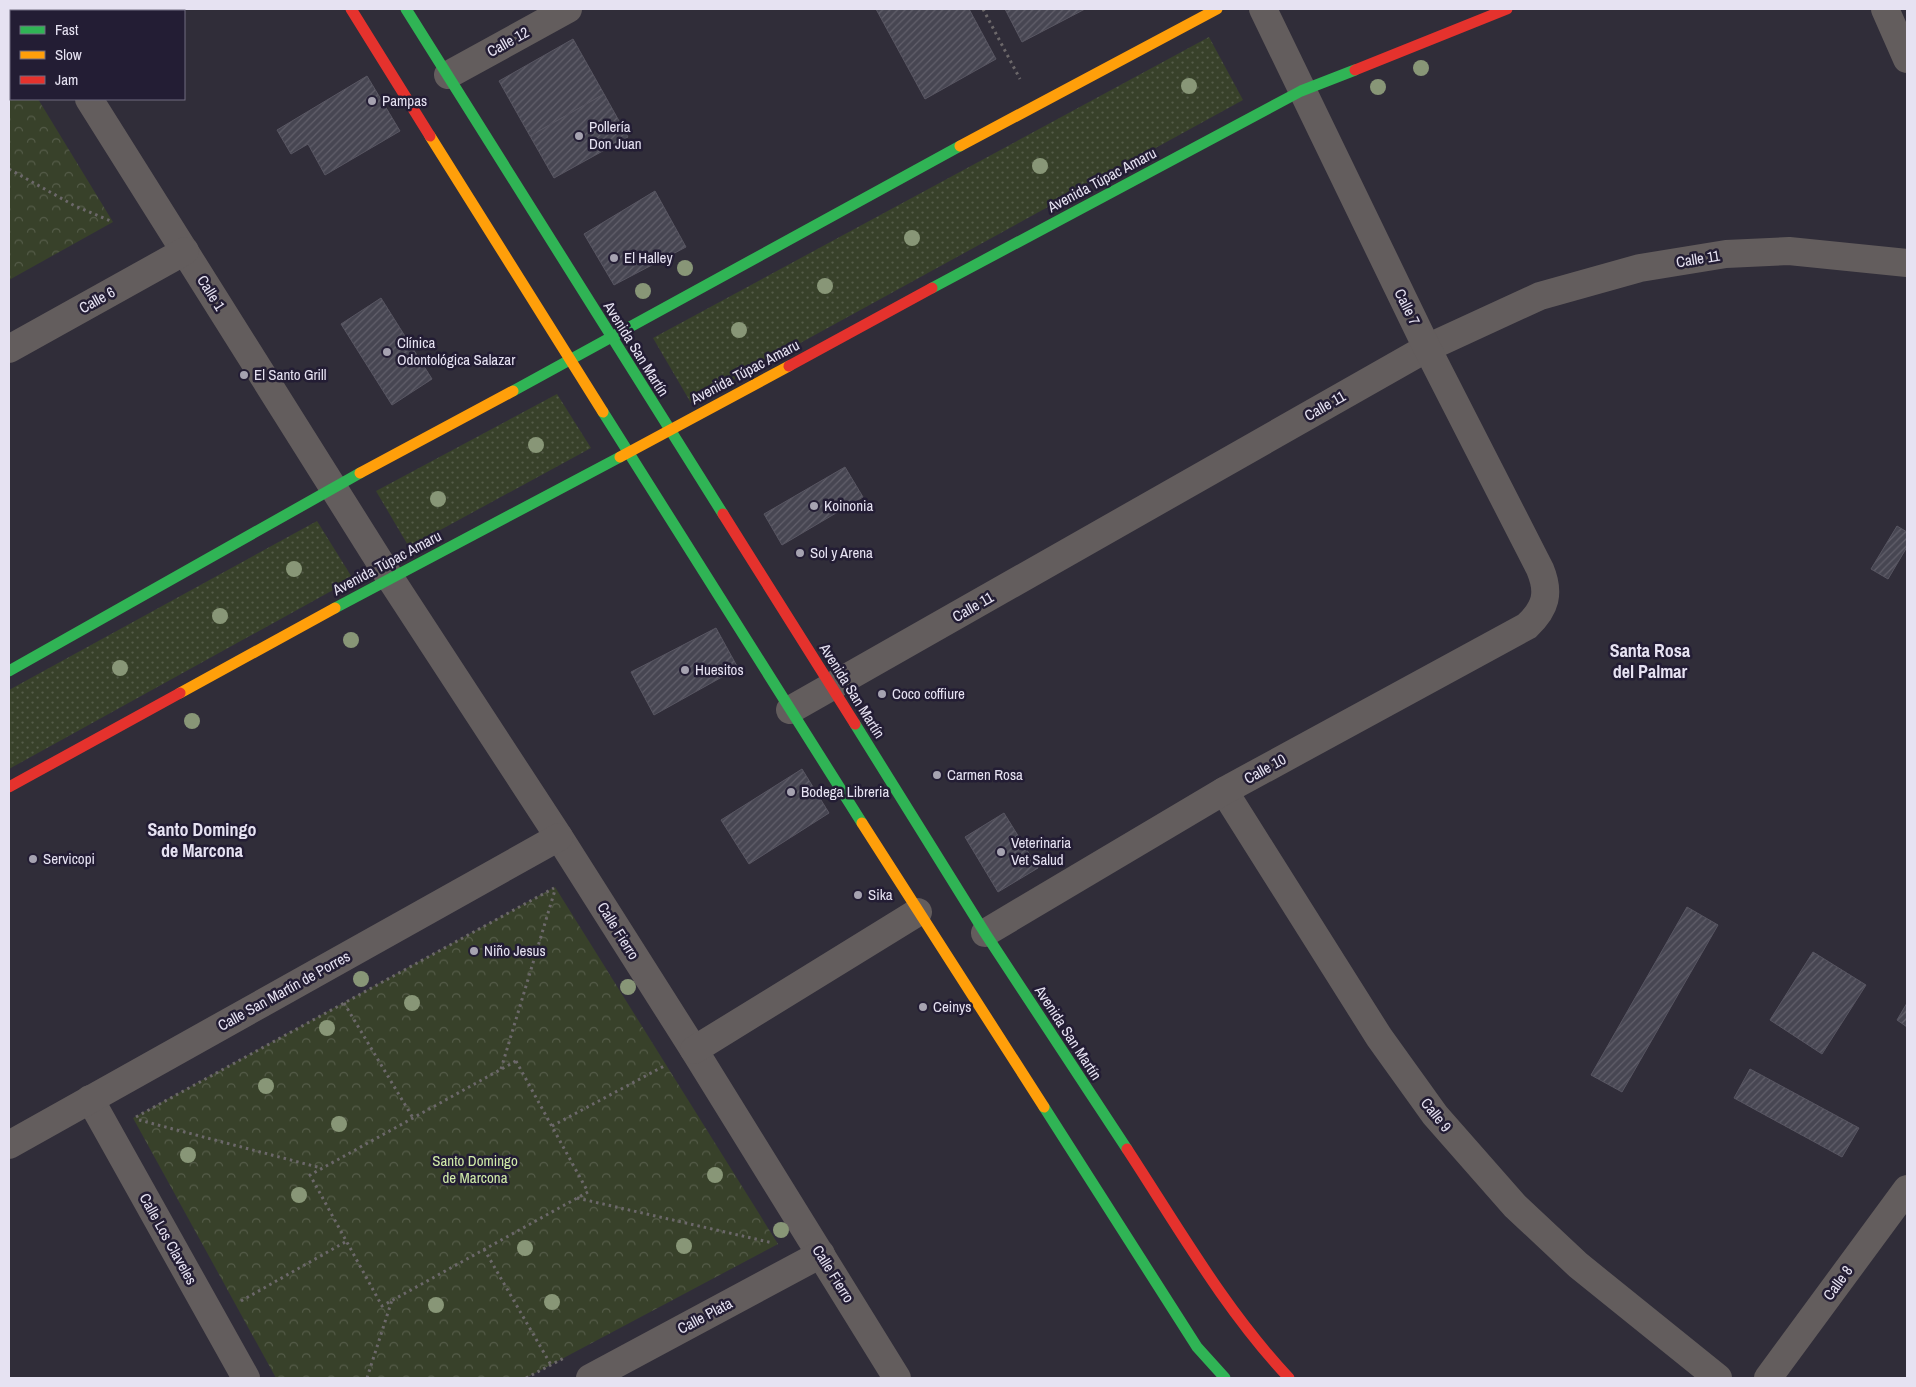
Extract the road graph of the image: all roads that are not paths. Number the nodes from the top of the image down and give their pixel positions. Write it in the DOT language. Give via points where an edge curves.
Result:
graph roads {
  1 [pos="351,9"];
  2 [pos="406,9"];
  3 [pos="568,9"];
  4 [pos="1217,9"];
  5 [pos="1262,9"];
  6 [pos="1507,9"];
  7 [pos="1885,9"];
  8 [pos="1907,59"];
  9 [pos="448,75"];
  10 [pos="1301,91"];
  11 [pos="90,100"];
  12 [pos="185,251"];
  13 [pos="1907,263"];
  14 [pos="611,338"];
  15 [pos="1427,348"];
  16 [pos="9,349"];
  17 [pos="571,359"];
  18 [pos="669,430"];
  19 [pos="629,453"];
  20 [pos="333,487"];
  21 [pos="390,578"];
  22 [pos="1543,606"];
  23 [pos="9,671"];
  24 [pos="832,687"];
  25 [pos="790,710"];
  26 [pos="9,787"];
  27 [pos="1224,791"];
  28 [pos="559,837"];
  29 [pos="918,912"];
  30 [pos="985,933"];
  31 [pos="694,1050"];
  32 [pos="90,1099"];
  33 [pos="9,1145"];
  34 [pos="1907,1189"];
  35 [pos="821,1254"];
  36 [pos="246,1378"];
  37 [pos="590,1378"];
  38 [pos="897,1378"];
  39 [pos="1224,1378"];
  40 [pos="1289,1378"];
  41 [pos="1718,1378"];
  42 [pos="1768,1378"];
  1 -- 17 [label="main road"];
  2 -- 9 [label="main road, Avenida San Martín"];
  3 -- 9 [label="street, Calle 12"];
  4 -- 14 [label="main road"];
  5 -- 10 [label="street, Calle 7"];
  6 -- 10 [label="main road, Avenida Túpac Amaru"];
  7 -- 8 [label="street"];
  9 -- 14 [label="main road, Avenida San Martín"];
  10 -- 15 [label="street, Calle 7"];
  10 -- 18 [label="main road, Avenida Túpac Amaru"];
  11 -- 12 [label="street, Calle 1"];
  12 -- 16 [label="street, Calle 6"];
  12 -- 20 [label="street, Calle 1"];
  13 -- 15 [label="street, Calle 11" via="1789,251 1726,254 1640,268 1540,296"];
  14 -- 17 [label="main road"];
  14 -- 18 [label="main road, Avenida San Martín"];
  15 -- 22 [label="street, Calle 7" via="1540,569 1545,587"];
  15 -- 24 [label="street, Calle 11"];
  17 -- 19 [label="main road"];
  17 -- 20 [label="main road"];
  18 -- 19 [label="main road, Avenida Túpac Amaru"];
  18 -- 24 [label="main road, Avenida San Martín"];
  19 -- 21 [label="main road, Avenida Túpac Amaru"];
  19 -- 25 [label="main road"];
  20 -- 21 [label="street, Calle Fierro"];
  20 -- 23 [label="main road"];
  21 -- 26 [label="main road, Avenida Túpac Amaru"];
  21 -- 28 [label="street, Calle Fierro"];
  22 -- 27 [label="street, Calle 10" via="1527,626"];
  24 -- 25 [label="street, Calle 11"];
  24 -- 30 [label="main road, Avenida San Martín"];
  25 -- 29 [label="main road"];
  27 -- 30 [label="street, Calle 10"];
  27 -- 41 [label="street, Calle 9" via="1378,1037 1435,1115 1515,1206 1578,1265"];
  28 -- 31 [label="street, Calle Fierro"];
  28 -- 32 [label="street, Calle San Martín de Porres"];
  29 -- 31 [label="street"];
  29 -- 39 [label="main road" via="1197,1347"];
  30 -- 40 [label="main road, Avenida San Martín" via="1224,1297 1263,1350"];
  31 -- 35 [label="street, Calle Fierro"];
  32 -- 33 [label="street, Calle San Martín de Porres"];
  32 -- 36 [label="street, Calle Los Claveles"];
  34 -- 42 [label="street, Calle 8"];
  35 -- 37 [label="street, Calle Plata"];
  35 -- 38 [label="street, Calle Fierro"];
}
